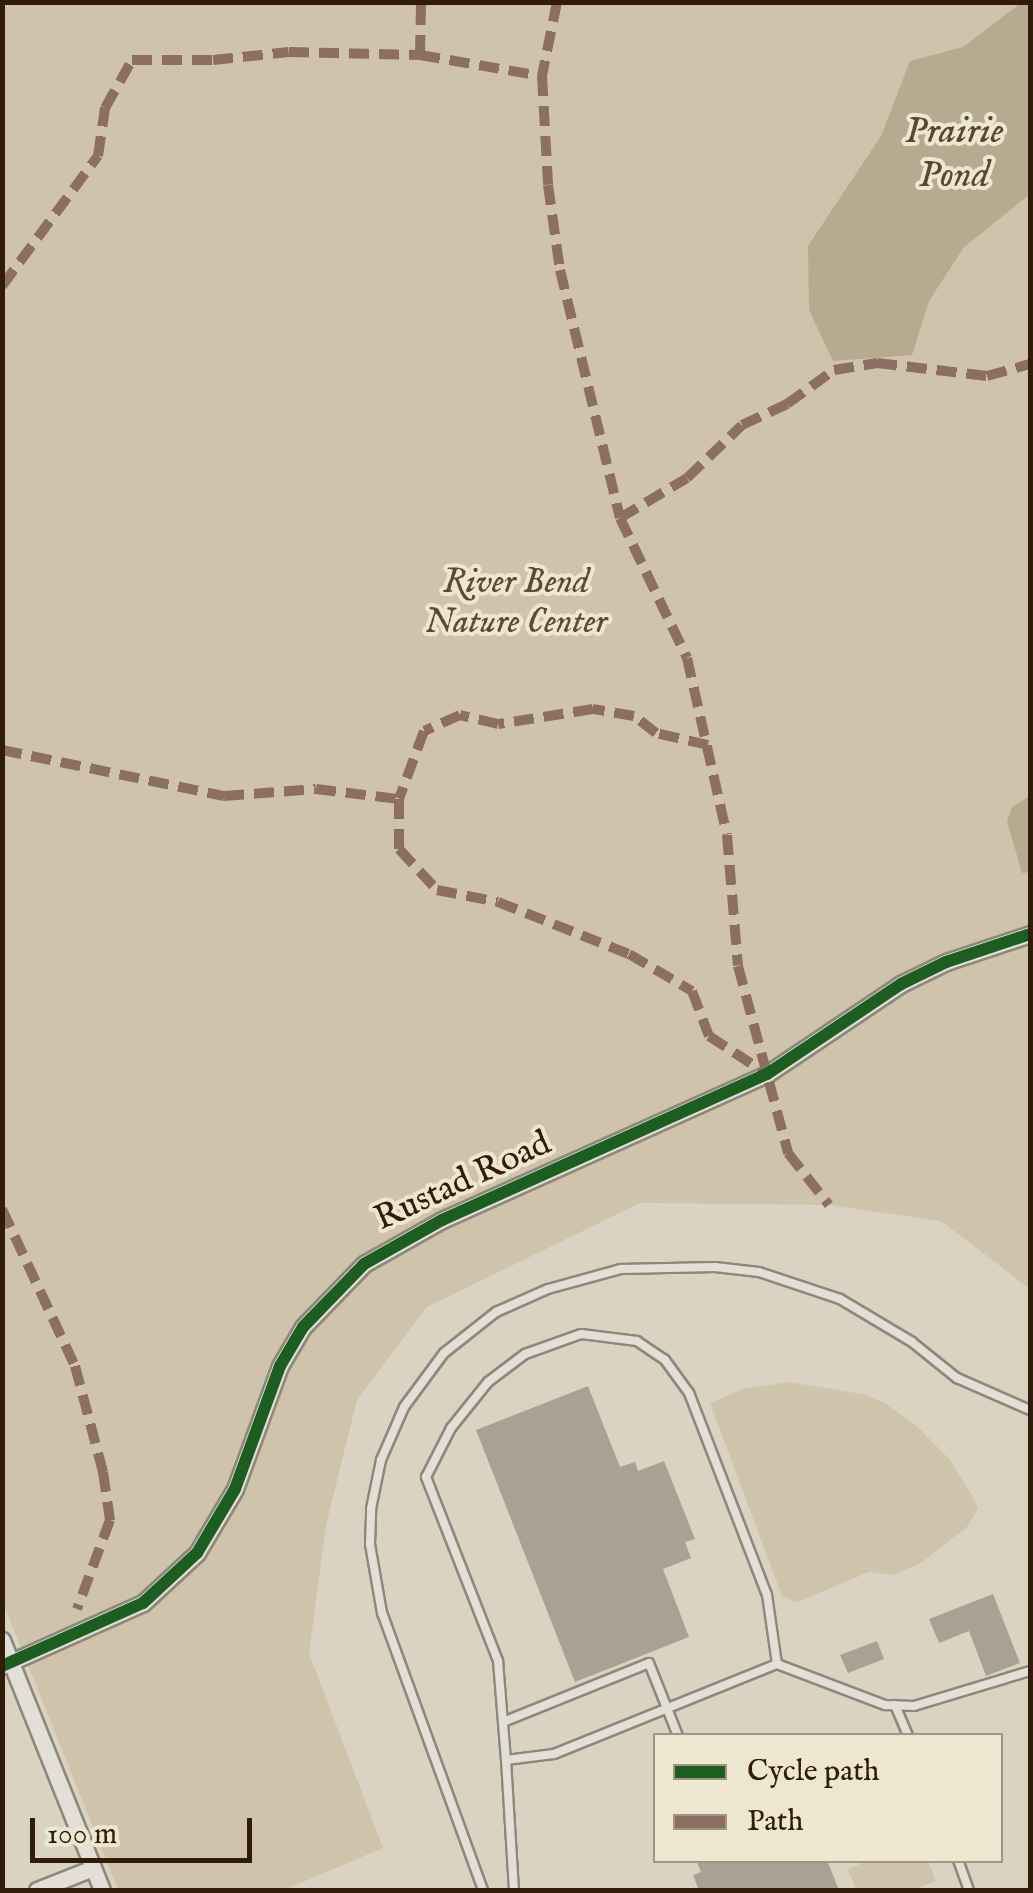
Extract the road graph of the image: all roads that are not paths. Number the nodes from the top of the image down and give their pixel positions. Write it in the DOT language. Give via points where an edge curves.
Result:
graph roads {
  1 [pos="1030,934"];
  2 [pos="1030,1410"];
  3 [pos="2,1640"];
  4 [pos="7,1664"];
  5 [pos="777,1664"];
  6 [pos="1030,1670"];
  7 [pos="895,1705"];
  8 [pos="667,1708"];
  9 [pos="503,1722"];
  10 [pos="677,1733"];
  11 [pos="907,1733"];
  12 [pos="506,1760"];
  13 [pos="959,1863"];
  14 [pos="93,1868"];
  15 [pos="37,1890"];
  16 [pos="102,1890"];
  17 [pos="483,1890"];
  18 [pos="514,1890"];
  19 [pos="969,1890"];
  1 -- 4 [label="street, Rustad Road" via="901,984 767,1074 442,1220 364,1264 303,1327 280,1366 235,1490 197,1553 143,1603"];
  2 -- 17 [label="lane" via="957,1378 840,1299 759,1272 715,1266 622,1270 548,1289 496,1312 444,1354 404,1407 380,1460 370,1544 382,1613"];
  3 -- 4 [label="street"];
  4 -- 14 [label="street"];
  5 -- 7 [label="lane" via="864,1700"];
  5 -- 8 [label="lane"];
  5 -- 9 [label="lane" via="766,1596 689,1392 664,1360 637,1342 602,1334 566,1338 526,1354 488,1382 451,1428 426,1478 498,1661"];
  6 -- 7 [label="lane" via="914,1706"];
  7 -- 11 [label="lane"];
  8 -- 9 [label="lane" via="649,1663"];
  8 -- 10 [label="lane"];
  8 -- 12 [label="lane" via="554,1754"];
  9 -- 12 [label="lane"];
  12 -- 18 [label="lane"];
  13 -- 19 [label="lane"];
  14 -- 15 [label="street"];
  14 -- 16 [label="street"];
}
